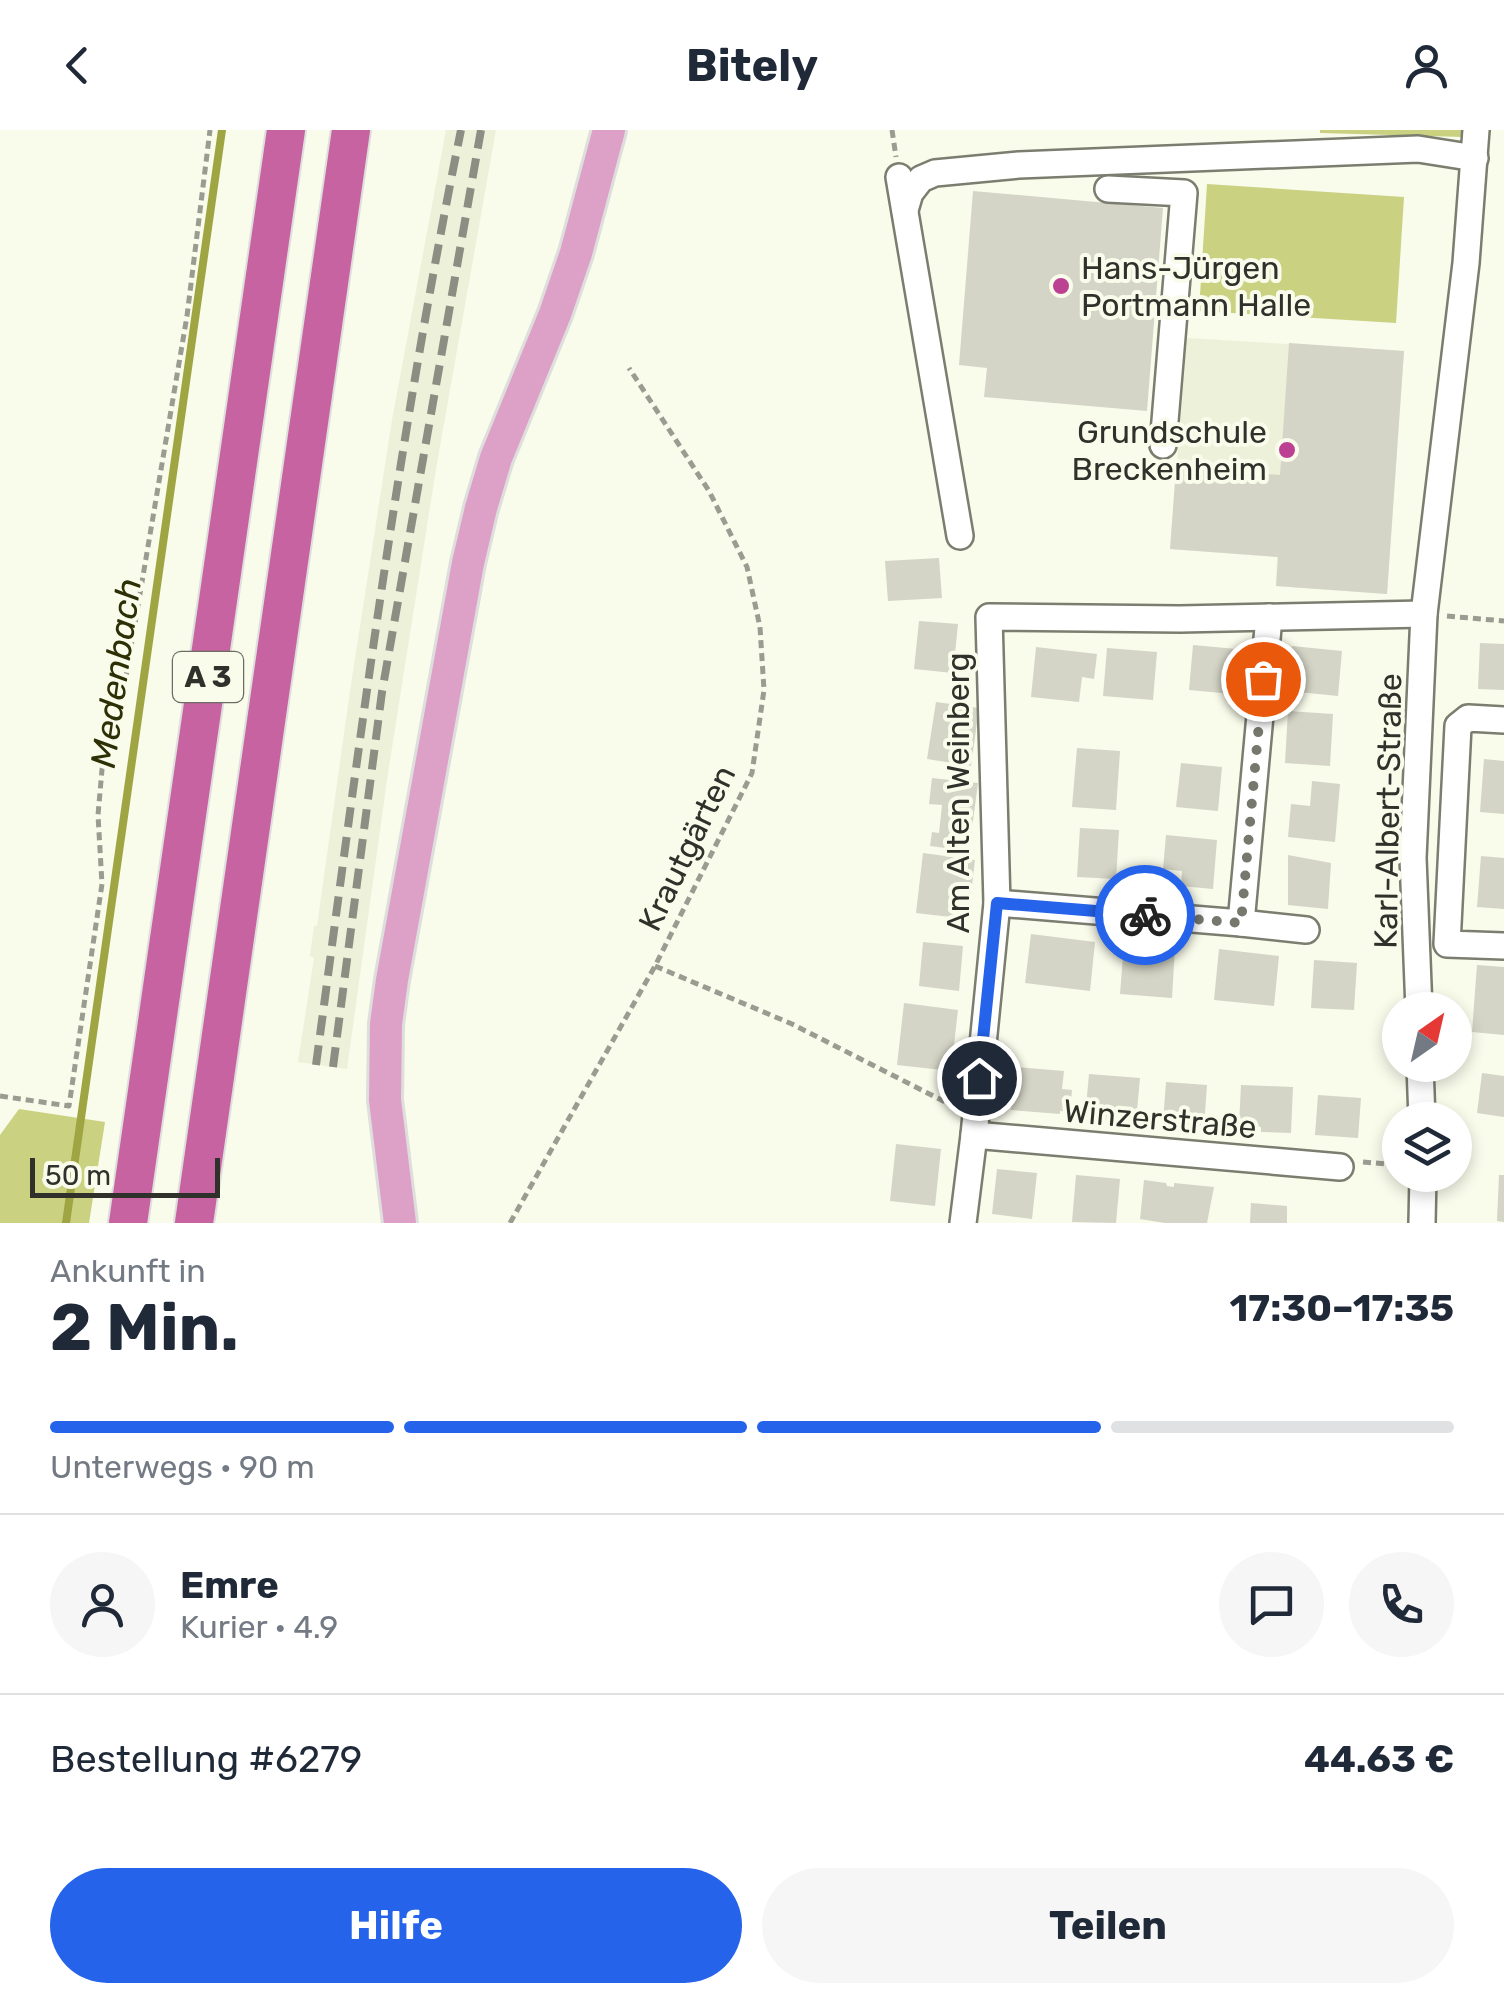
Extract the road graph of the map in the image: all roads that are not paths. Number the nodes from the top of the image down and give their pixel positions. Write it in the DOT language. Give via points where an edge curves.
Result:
graph roads {
  1 [pos="286,130"];
  2 [pos="351,130"];
  3 [pos="609,130"];
  4 [pos="1476,130"];
  5 [pos="1475,158"];
  6 [pos="899,177"];
  7 [pos="1108,189"];
  8 [pos="905,210"];
  9 [pos="1162,445"];
  10 [pos="960,536"];
  11 [pos="1424,614"];
  12 [pos="1269,617"];
  13 [pos="1504,720"];
  14 [pos="997,903"];
  15 [pos="1241,923"];
  16 [pos="1306,930"];
  17 [pos="1504,946"];
  18 [pos="1418,992"];
  19 [pos="975,1126"];
  20 [pos="1340,1167"];
  21 [pos="1423,1192"];
  22 [pos="128,1223"];
  23 [pos="194,1223"];
  24 [pos="400,1223"];
  25 [pos="963,1223"];
  26 [pos="1422,1223"];
  1 -- 22 [label="highway, A 3"];
  2 -- 23 [label="highway, A 3"];
  3 -- 24 [label="main road" via="571,268 496,458 468,564 386,1024 386,1100"];
  4 -- 5 [label="street, Karl-Albert-Straße"];
  5 -- 8 [label="street" via="1418,149 1018,165 935,173 921,179"];
  5 -- 11 [label="street, Karl-Albert-Straße"];
  6 -- 8 [label="street"];
  7 -- 9 [label="street" via="1184,193"];
  8 -- 10 [label="street"];
  11 -- 12 [label="street, Am Alten Weinberg"];
  11 -- 18 [label="street, Karl-Albert-Straße" via="1413,858"];
  12 -- 14 [label="street, Am Alten Weinberg" via="989,616"];
  12 -- 15 [label="street"];
  13 -- 17 [label="street" via="1468,718 1458,726 1447,944"];
  14 -- 15 [label="street"];
  14 -- 19 [label="street, Am Alten Weinberg"];
  15 -- 16 [label="street"];
  19 -- 20 [label="street, Winzerstraße"];
  19 -- 25 [label="street, Am Alten Weinberg"];
  21 -- 26 [label="street"];
}
